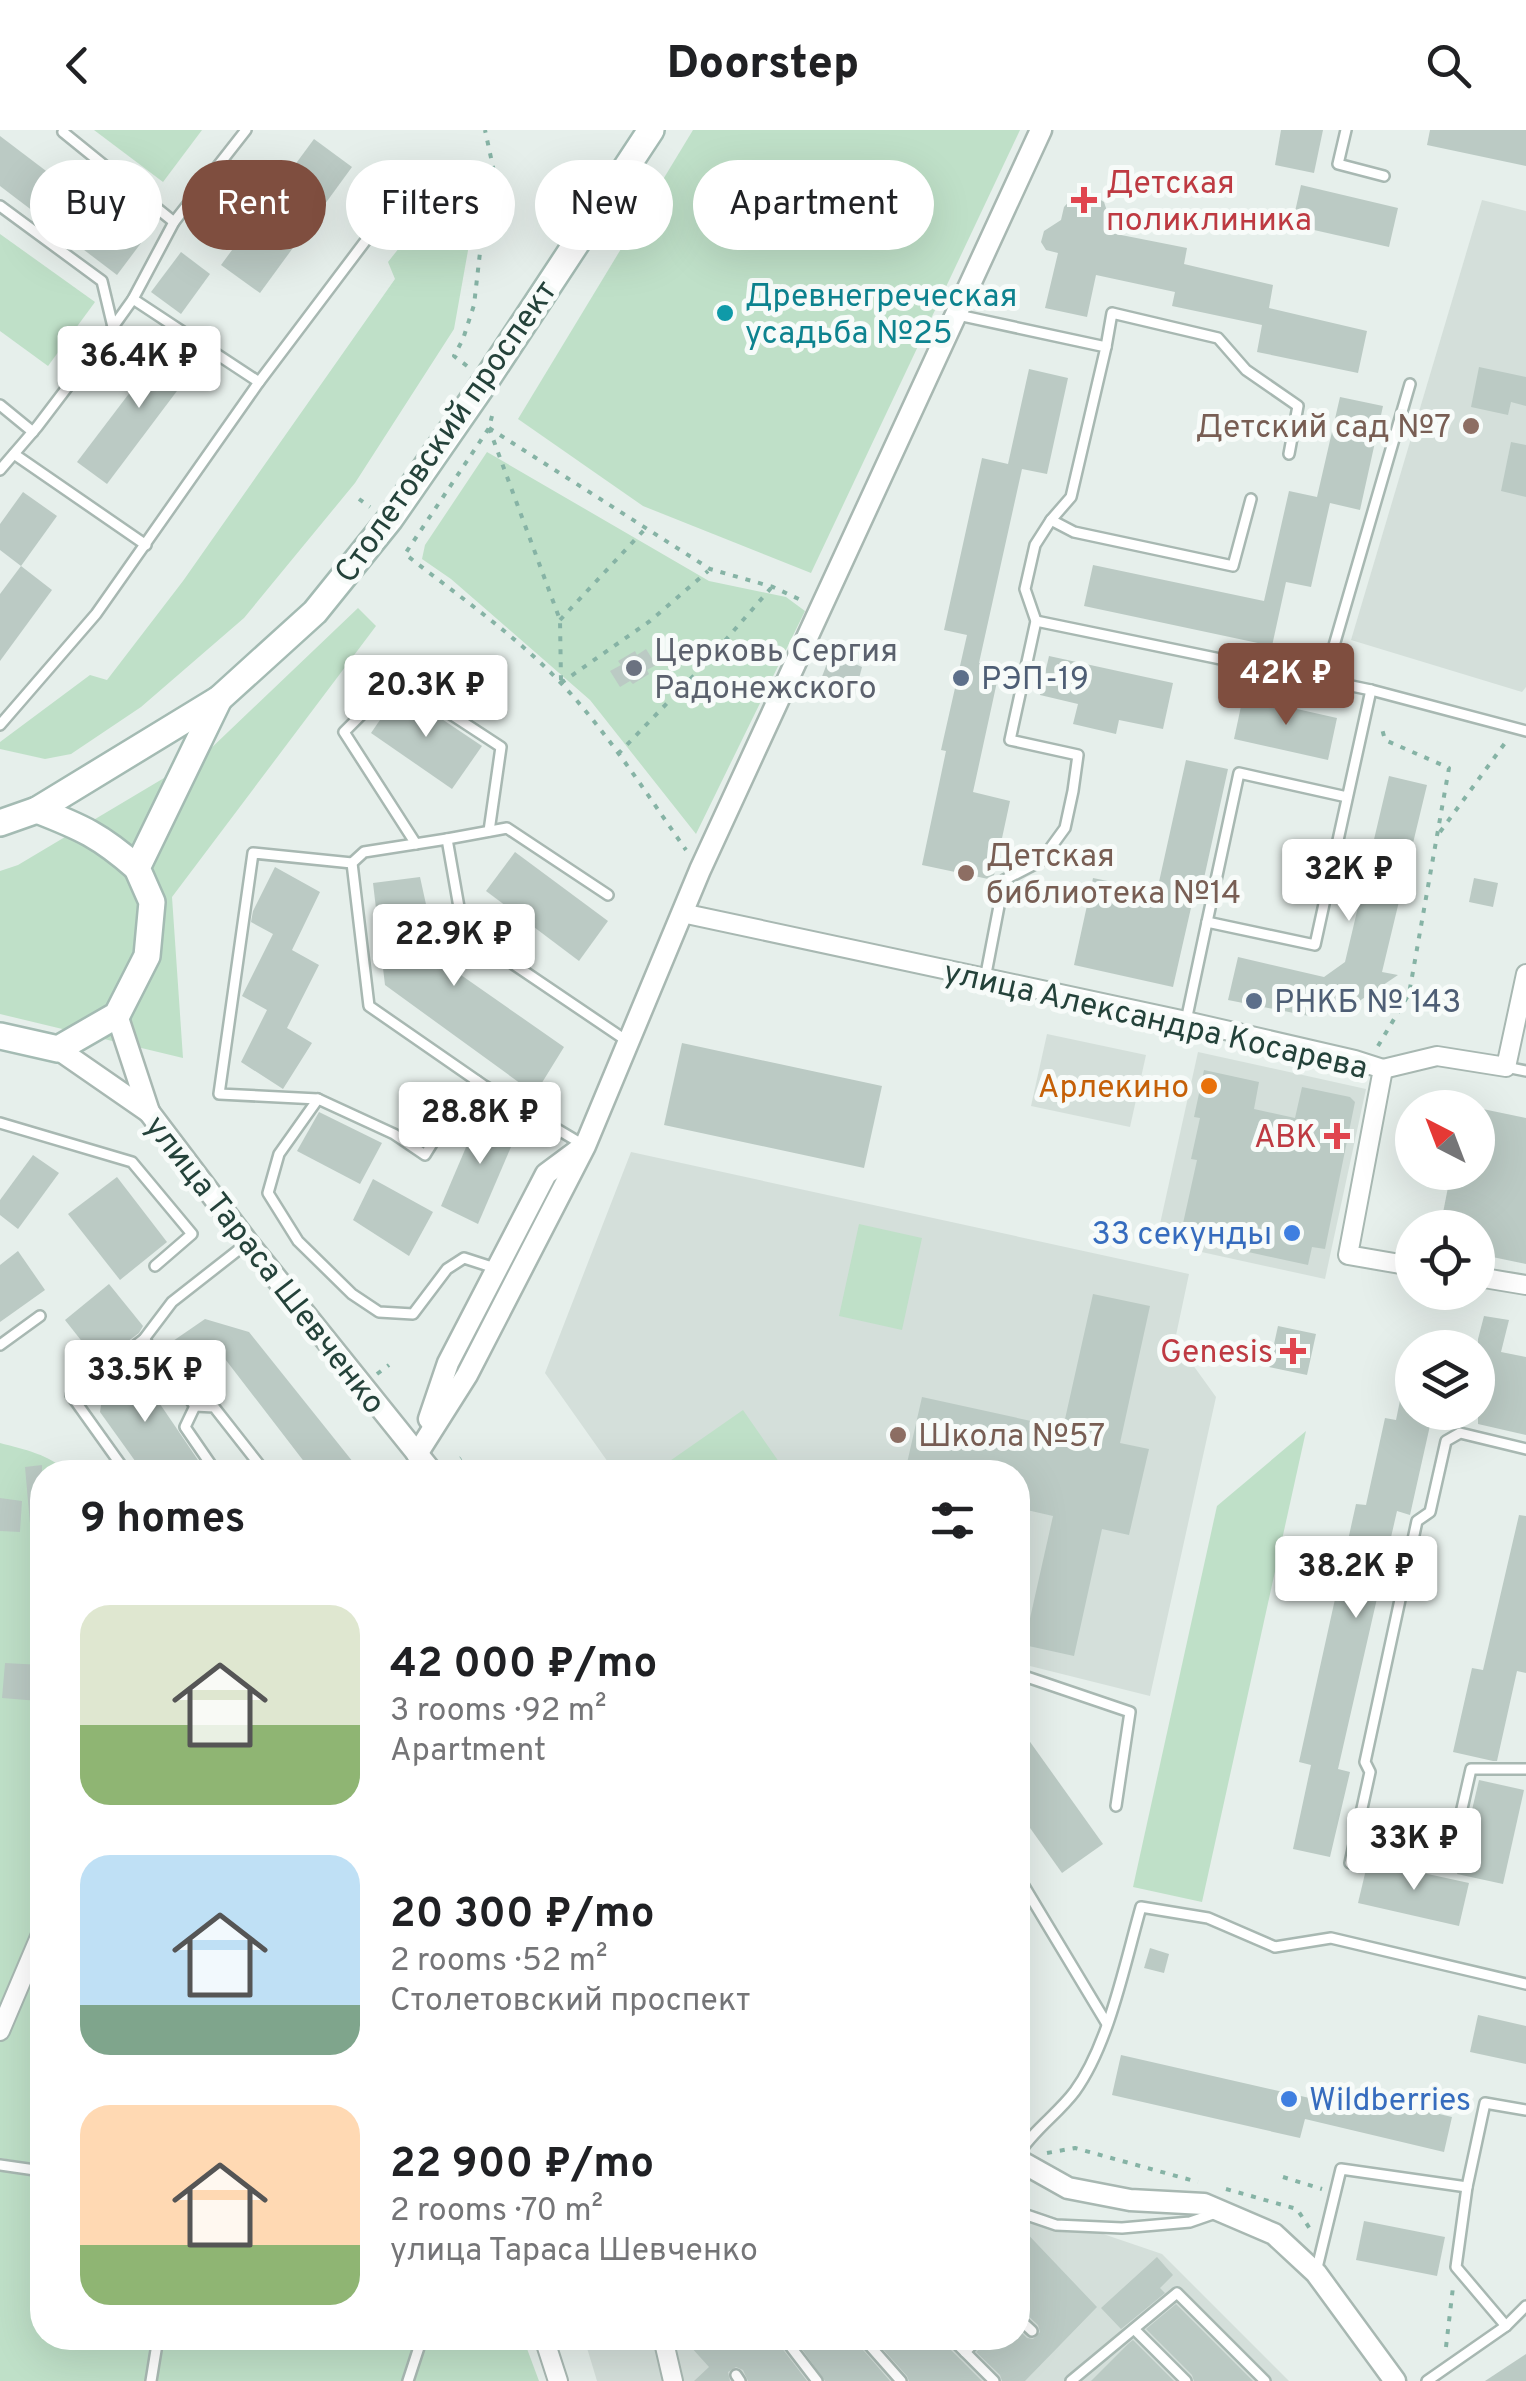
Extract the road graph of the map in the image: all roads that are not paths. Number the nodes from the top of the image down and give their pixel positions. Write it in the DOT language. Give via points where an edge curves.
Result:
graph roads {
  1 [pos="64,130"];
  2 [pos="246,130"];
  3 [pos="651,130"];
  4 [pos="1041,130"];
  5 [pos="1346,130"];
  6 [pos="1384,176"];
  7 [pos="0,206"];
  8 [pos="174,222"];
  9 [pos="359,250"];
  10 [pos="133,300"];
  11 [pos="955,314"];
  12 [pos="112,328"];
  13 [pos="1106,347"];
  14 [pos="259,382"];
  15 [pos="1410,384"];
  16 [pos="0,405"];
  17 [pos="33,432"];
  18 [pos="14,454"];
  19 [pos="1289,454"];
  20 [pos="0,470"];
  21 [pos="1251,499"];
  22 [pos="1052,520"];
  23 [pos="146,545"];
  24 [pos="1036,622"];
  25 [pos="1324,680"];
  26 [pos="1371,690"];
  27 [pos="219,699"];
  28 [pos="0,725"];
  29 [pos="1521,729"];
  30 [pos="1348,797"];
  31 [pos="36,810"];
  32 [pos="0,823"];
  33 [pos="489,831"];
  34 [pos="447,839"];
  35 [pos="416,844"];
  36 [pos="352,863"];
  37 [pos="136,868"];
  38 [pos="608,895"];
  39 [pos="682,913"];
  40 [pos="1207,922"];
  41 [pos="1526,974"];
  42 [pos="985,978"];
  43 [pos="117,1015"];
  44 [pos="1186,1022"];
  45 [pos="0,1036"];
  46 [pos="628,1041"];
  47 [pos="58,1049"];
  48 [pos="1378,1062"];
  49 [pos="1506,1067"];
  50 [pos="1526,1071"];
  51 [pos="477,1080"];
  52 [pos="318,1099"];
  53 [pos="149,1112"];
  54 [pos="0,1124"];
  55 [pos="585,1146"];
  56 [pos="248,1243"];
  57 [pos="1395,1263"];
  58 [pos="154,1266"];
  59 [pos="495,1268"];
  60 [pos="1495,1280"];
  61 [pos="1526,1285"];
  62 [pos="40,1316"];
  63 [pos="144,1338"];
  64 [pos="0,1345"];
  65 [pos="195,1406"];
  66 [pos="1526,1449"];
  67 [pos="417,1454"];
  68 [pos="117,1460"];
  69 [pos="207,1460"];
  70 [pos="255,1460"];
  71 [pos="422,1460"];
  72 [pos="1030,1678"];
  73 [pos="1526,1769"];
  74 [pos="1116,1806"];
  75 [pos="1386,1832"];
  76 [pos="1350,1862"];
  77 [pos="1030,1896"];
  78 [pos="30,1960"];
  79 [pos="1526,1984"];
  80 [pos="1106,2024"];
  81 [pos="0,2031"];
  82 [pos="1526,2110"];
  83 [pos="1030,2137"];
  84 [pos="0,2165"];
  85 [pos="1030,2165"];
  86 [pos="30,2169"];
  87 [pos="1466,2186"];
  88 [pos="1222,2211"];
  89 [pos="1030,2216"];
  90 [pos="1316,2273"];
  91 [pos="1526,2306"];
  92 [pos="1506,2326"];
  93 [pos="1134,2328"];
  94 [pos="156,2350"];
  95 [pos="418,2350"];
  96 [pos="548,2350"];
  97 [pos="667,2350"];
  98 [pos="793,2350"];
  99 [pos="874,2350"];
  100 [pos="965,2352"];
  101 [pos="1077,2379"];
  102 [pos="151,2381"];
  103 [pos="408,2381"];
  104 [pos="558,2381"];
  105 [pos="672,2381"];
  106 [pos="817,2381"];
  107 [pos="901,2381"];
  108 [pos="994,2381"];
  109 [pos="1186,2381"];
  110 [pos="1265,2381"];
  111 [pos="1395,2381"];
  112 [pos="1426,2381"];
  1 -- 8 [label="lane"];
  2 -- 8 [label="lane"];
  3 -- 27 [label="main road, Столетовский проспект" via="390,520 314,612"];
  4 -- 11 [label="street, улица Тараса Шевченко"];
  5 -- 6 [label="lane" via="1338,164"];
  7 -- 12 [label="lane" via="102,281"];
  8 -- 10 [label="lane"];
  9 -- 14 [label="lane"];
  10 -- 12 [label="lane"];
  10 -- 14 [label="lane"];
  11 -- 13 [label="lane"];
  11 -- 39 [label="street, улица Тараса Шевченко"];
  12 -- 17 [label="lane"];
  13 -- 19 [label="lane" via="1112,313 1218,338 1246,370 1298,406"];
  13 -- 22 [label="lane" via="1072,497"];
  14 -- 23 [label="lane"];
  15 -- 25 [label="lane"];
  16 -- 17 [label="lane"];
  17 -- 18 [label="lane"];
  18 -- 20 [label="lane"];
  18 -- 23 [label="lane"];
  21 -- 22 [label="lane" via="1233,566 1074,532"];
  22 -- 24 [label="lane" via="1034,546 1025,589"];
  23 -- 28 [label="lane"];
  24 -- 25 [label="lane"];
  24 -- 42 [label="lane" via="1010,740 1078,754 1074,791 1065,828 1041,861 1004,880"];
  25 -- 26 [label="lane"];
  26 -- 29 [label="lane"];
  26 -- 30 [label="lane"];
  27 -- 31 [label="main road, Столетовский проспект"];
  27 -- 37 [label="main road"];
  30 -- 40 [label="lane" via="1315,945"];
  30 -- 40 [label="lane" via="1240,774"];
  31 -- 32 [label="main road, Столетовский проспект"];
  31 -- 37 [label="main road" via="81,827"];
  33 -- 34 [label="lane"];
  33 -- 35 [label="lane" via="502,747 398,679 344,732"];
  33 -- 38 [label="lane" via="507,828"];
  34 -- 35 [label="lane"];
  34 -- 46 [label="lane" via="463,930"];
  35 -- 36 [label="lane" via="364,852"];
  36 -- 51 [label="lane" via="368,1006"];
  36 -- 52 [label="lane" via="253,853 220,1094"];
  37 -- 43 [label="main road" via="152,902 147,956"];
  39 -- 42 [label="street, улица Александра Косарева"];
  39 -- 46 [label="street, улица Тараса Шевченко"];
  40 -- 44 [label="lane"];
  41 -- 49 [label="street"];
  42 -- 44 [label="street, улица Александра Косарева"];
  43 -- 47 [label="main road"];
  43 -- 53 [label="street"];
  44 -- 48 [label="street, улица Александра Косарева"];
  45 -- 47 [label="main road, улица Тараса Шевченко"];
  46 -- 55 [label="street, улица Тараса Шевченко"];
  47 -- 53 [label="street, улица Тараса Шевченко"];
  48 -- 49 [label="street" via="1438,1056"];
  48 -- 57 [label="street, улица Александра Косарева" via="1348,1255"];
  49 -- 50 [label="lane"];
  51 -- 52 [label="lane" via="425,1155"];
  51 -- 55 [label="lane"];
  52 -- 59 [label="lane" via="279,1154 268,1193 322,1266 379,1312 413,1314 447,1268 464,1258"];
  53 -- 56 [label="street, улица Тараса Шевченко"];
  54 -- 58 [label="lane" via="132,1162 192,1234"];
  55 -- 59 [label="street" via="546,1174"];
  55 -- 67 [label="street, улица Тараса Шевченко" via="467,1375"];
  56 -- 63 [label="lane" via="172,1302"];
  56 -- 67 [label="street, улица Тараса Шевченко"];
  59 -- 67 [label="street" via="448,1363"];
  60 -- 61 [label="street"];
  62 -- 64 [label="lane"];
  63 -- 65 [label="lane"];
  63 -- 68 [label="lane" via="71,1395"];
  65 -- 69 [label="lane" via="184,1427"];
  65 -- 70 [label="lane" via="214,1408"];
  66 -- 76 [label="lane" via="1460,1434 1446,1440 1430,1512 1417,1522"];
  67 -- 71 [label="street, улица Тараса Шевченко"];
  72 -- 74 [label="lane" via="1130,1712"];
  73 -- 75 [label="lane" via="1470,1769 1454,1844"];
  77 -- 80 [label="lane"];
  78 -- 81 [label="street"];
  79 -- 80 [label="lane" via="1330,1938 1275,1947 1208,1918 1142,1907"];
  80 -- 83 [label="lane" via="1075,2091"];
  82 -- 87 [label="lane" via="1485,2103"];
  84 -- 86 [label="lane"];
  85 -- 88 [label="street" via="1068,2188"];
  87 -- 90 [label="lane" via="1341,2169"];
  87 -- 92 [label="lane" via="1456,2268"];
  88 -- 89 [label="lane" via="1190,2222 1122,2228 1056,2225"];
  88 -- 90 [label="street" via="1274,2234"];
  90 -- 111 [label="street"];
  91 -- 92 [label="lane"];
  92 -- 112 [label="lane"];
  93 -- 101 [label="lane"];
  93 -- 109 [label="lane"];
  93 -- 110 [label="lane" via="1177,2294"];
  94 -- 102 [label="lane"];
  95 -- 103 [label="lane"];
  96 -- 104 [label="street"];
  97 -- 105 [label="street"];
  98 -- 106 [label="lane"];
  99 -- 107 [label="lane"];
  100 -- 108 [label="lane"];
}
